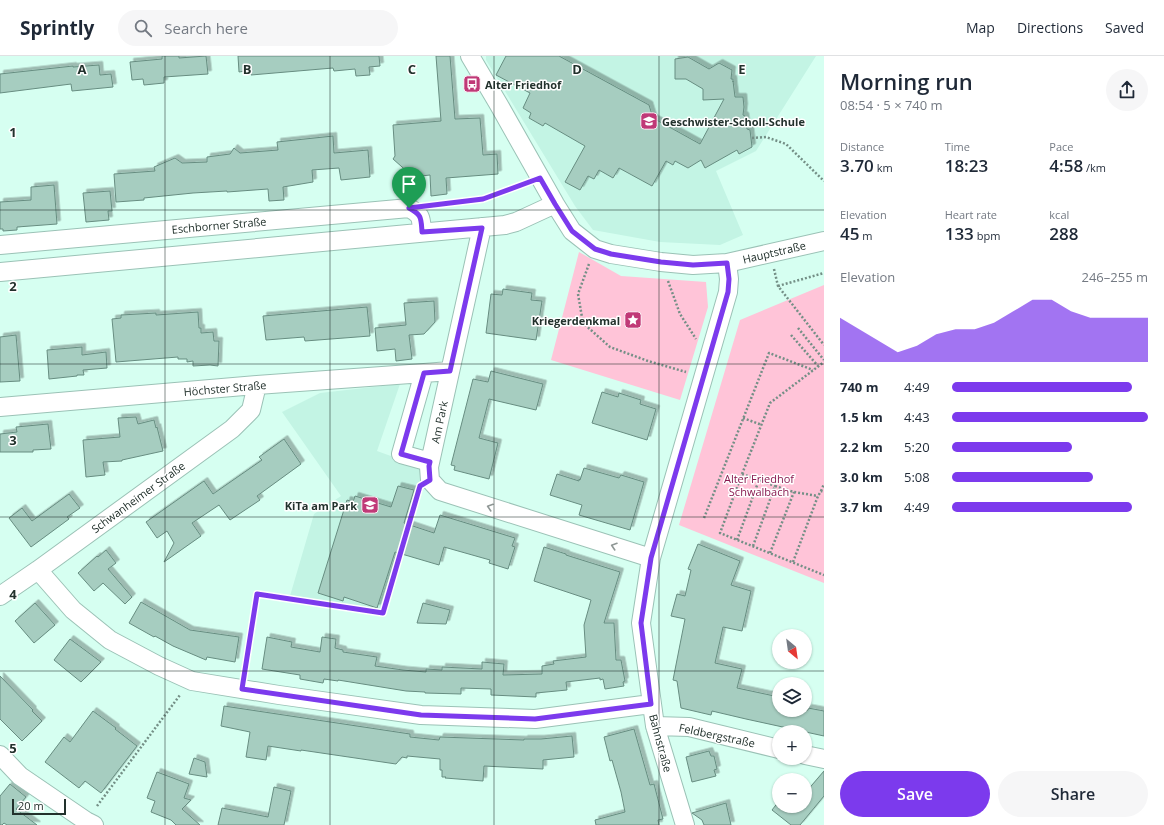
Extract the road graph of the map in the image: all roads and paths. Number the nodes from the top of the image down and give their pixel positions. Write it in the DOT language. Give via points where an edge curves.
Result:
graph roads {
  1 [pos="470,56"];
  2 [pos="752,138"];
  3 [pos="540,178"];
  4 [pos="824,181"];
  5 [pos="555,204"];
  6 [pos="409,208"];
  7 [pos="482,228"];
  8 [pos="422,232"];
  9 [pos="824,241"];
  10 [pos="0,245"];
  11 [pos="595,249"];
  12 [pos="770,253"];
  13 [pos="661,262"];
  14 [pos="727,263"];
  15 [pos="0,272"];
  16 [pos="824,273"];
  17 [pos="778,286"];
  18 [pos="798,328"];
  19 [pos="791,334"];
  20 [pos="824,344"];
  21 [pos="708,358"];
  22 [pos="824,361"];
  23 [pos="818,366"];
  24 [pos="813,370"];
  25 [pos="450,371"];
  26 [pos="424,373"];
  27 [pos="703,376"];
  28 [pos="257,385"];
  29 [pos="0,407"];
  30 [pos="743,418"];
  31 [pos="762,425"];
  32 [pos="430,462"];
  33 [pos="742,474"];
  34 [pos="430,480"];
  35 [pos="760,480"];
  36 [pos="824,484"];
  37 [pos="775,486"];
  38 [pos="794,492"];
  39 [pos="822,492"];
  40 [pos="818,496"];
  41 [pos="704,518"];
  42 [pos="737,540"];
  43 [pos="753,546"];
  44 [pos="770,553"];
  45 [pos="651,558"];
  46 [pos="793,562"];
  47 [pos="38,570"];
  48 [pos="824,575"];
  49 [pos="0,596"];
  50 [pos="192,680"];
  51 [pos="242,689"];
  52 [pos="651,704"];
  53 [pos="655,726"];
  54 [pos="772,746"];
  55 [pos="0,755"];
  56 [pos="812,756"];
  57 [pos="824,759"];
  58 [pos="90,823"];
  59 [pos="685,825"];
  1 -- 3 [label="street, Hauptstraße"];
  2 -- 4 [label="path" via="766,137 786,144"];
  3 -- 5 [label="street, Hauptstraße"];
  3 -- 6 [label="path" via="483,199"];
  5 -- 7 [label="street" via="516,222"];
  5 -- 11 [label="street, Hauptstraße" via="572,231"];
  6 -- 8 [label="street" via="421,219"];
  6 -- 10 [label="street, Eschborner Straße"];
  7 -- 8 [label="street"];
  7 -- 25 [label="street, Am Park"];
  8 -- 15 [label="street"];
  9 -- 12 [label="street, Hauptstraße"];
  11 -- 13 [label="street, Hauptstraße"];
  11 -- 27 [label="path" via="578,294 583,323 610,347 648,361"];
  12 -- 14 [label="street, Hauptstraße"];
  12 -- 17 [label="path"];
  13 -- 14 [label="street, Hauptstraße" via="693,265"];
  13 -- 21 [label="path" via="680,314"];
  14 -- 21 [label="street, Bahnstraße" via="728,292"];
  16 -- 17 [label="path"];
  17 -- 20 [label="path"];
  18 -- 22 [label="path"];
  19 -- 23 [label="path"];
  21 -- 27 [label="street, Bahnstraße"];
  22 -- 23 [label="path"];
  23 -- 24 [label="path"];
  24 -- 30 [label="path" via="769,353"];
  24 -- 31 [label="path" via="770,403"];
  25 -- 26 [label="street, Höchster Straße"];
  25 -- 32 [label="street, Am Park"];
  26 -- 28 [label="street, Höchster Straße"];
  26 -- 32 [label="street" via="401,454"];
  27 -- 45 [label="street, Bahnstraße"];
  28 -- 29 [label="street, Höchster Straße"];
  28 -- 47 [label="street, Schwanheimer Straße" via="251,410 232,429"];
  30 -- 31 [label="path"];
  30 -- 41 [label="path"];
  31 -- 33 [label="path"];
  32 -- 34 [label="street, Am Park"];
  33 -- 35 [label="path"];
  33 -- 42 [label="path" via="720,533"];
  45 -- 34 [label="street, one-way" via="440,490"];
  34 -- 51 [label="path" via="420,486 383,613 257,594"];
  35 -- 37 [label="path"];
  35 -- 42 [label="path"];
  36 -- 39 [label="path"];
  37 -- 38 [label="path"];
  37 -- 43 [label="path"];
  38 -- 40 [label="path"];
  38 -- 44 [label="path"];
  39 -- 40 [label="path"];
  40 -- 46 [label="path"];
  42 -- 43 [label="path"];
  43 -- 44 [label="path"];
  44 -- 46 [label="path"];
  45 -- 52 [label="street, Bahnstraße" via="641,623"];
  46 -- 48 [label="path"];
  47 -- 49 [label="street, Schwanheimer Straße"];
  47 -- 50 [label="street" via="73,610 110,640"];
  50 -- 51 [label="street"];
  50 -- 58 [label="path"];
  51 -- 52 [label="street" via="421,715 535,719"];
  52 -- 53 [label="street, Bahnstraße"];
  53 -- 54 [label="street, Feldbergstraße" via="689,727"];
  53 -- 59 [label="street, Bahnstraße"];
  55 -- 58 [label="street" via="20,776"];
  56 -- 57 [label="street"];
}
